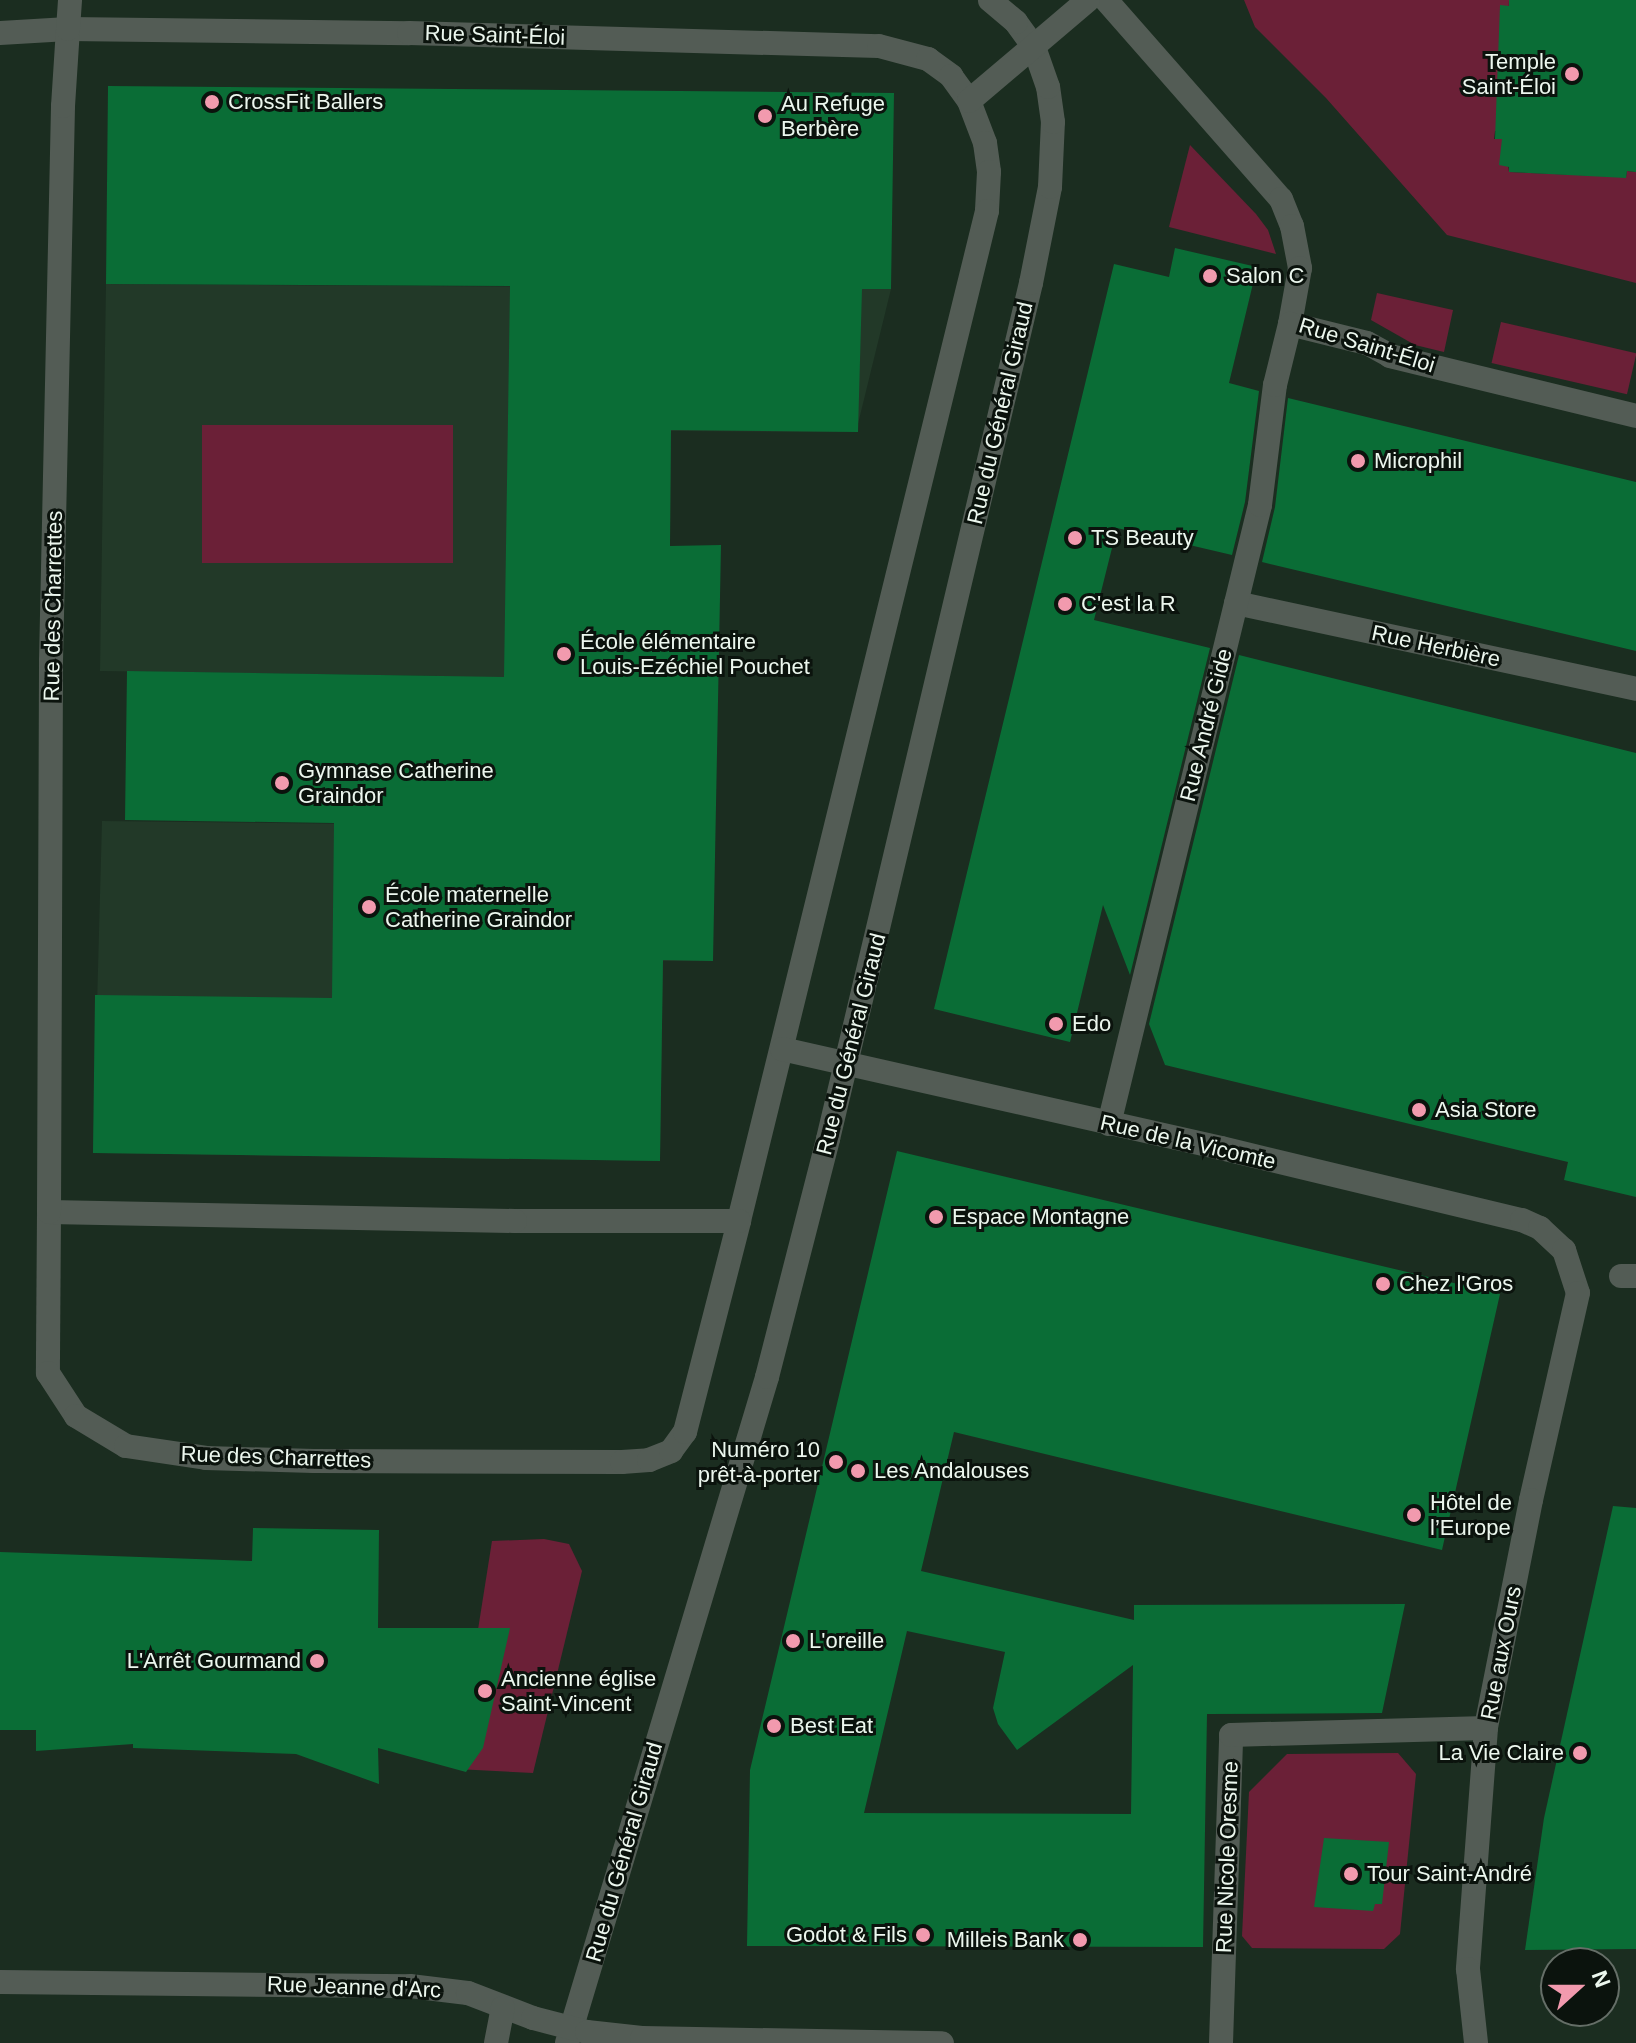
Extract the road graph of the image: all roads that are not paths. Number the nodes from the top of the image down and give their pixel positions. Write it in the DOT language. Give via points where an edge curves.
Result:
graph roads {
  1 [pos="70,0"];
  2 [pos="990,0"];
  3 [pos="1088,0"];
  4 [pos="1106,0"];
  5 [pos="68,29"];
  6 [pos="0,33"];
  7 [pos="1034,47"];
  8 [pos="969,101"];
  9 [pos="1290,324"];
  10 [pos="1636,416"];
  11 [pos="1236,603"];
  12 [pos="1636,689"];
  13 [pos="782,1049"];
  14 [pos="846,1064"];
  15 [pos="1109,1124"];
  16 [pos="49,1212"];
  17 [pos="739,1221"];
  18 [pos="1573,1269"];
  19 [pos="1486,1728"];
  20 [pos="0,1982"];
  21 [pos="503,2008"];
  22 [pos="570,2036"];
  23 [pos="496,2043"];
  24 [pos="942,2043"];
  25 [pos="1221,2043"];
  26 [pos="1476,2043"];
  1 -- 5 [label="street, Rue des Charrettes"];
  2 -- 7 [label="street"];
  3 -- 7 [label="street"];
  4 -- 9 [label="street, Rue Saint-Éloi" via="1281,199 1300,268"];
  5 -- 6 [label="street, Rue Saint-Éloi"];
  5 -- 8 [label="street, Rue Saint-Éloi" via="879,46 928,59 951,76"];
  5 -- 16 [label="street, Rue des Charrettes" via="51,661"];
  7 -- 8 [label="street"];
  7 -- 14 [label="street, Rue du Général Giraud" via="1053,122 1050,187"];
  8 -- 13 [label="street" via="985,143 987,211"];
  9 -- 10 [label="street, Rue Saint-Éloi" via="1367,343 1390,356"];
  9 -- 11 [label="street, Rue André Gide" via="1275,385 1260,505"];
  11 -- 12 [label="street, Rue Herbière"];
  11 -- 15 [label="street, Rue André Gide"];
  13 -- 14 [label="street, Rue de la Vicomte"];
  13 -- 17 [label="street"];
  14 -- 15 [label="street, Rue de la Vicomte"];
  14 -- 22 [label="street, Rue du Général Giraud" via="767,1377"];
  15 -- 18 [label="street, Rue de la Vicomte" via="1522,1220 1553,1238"];
  16 -- 17 [label="street"];
  16 -- 17 [label="street, Rue des Charrettes" via="48,1373 76,1416 126,1446 206,1458 622,1462 671,1451 685,1432"];
  18 -- 19 [label="street, Rue aux Ours" via="1578,1293"];
  19 -- 25 [label="street, Rue Nicole Oresme" via="1231,1735"];
  19 -- 26 [label="street, Rue aux Ours" via="1468,1969"];
  20 -- 21 [label="street, Rue Jeanne d'Arc" via="410,1986 468,1993"];
  21 -- 22 [label="street, Rue Jeanne d'Arc"];
  21 -- 23 [label="street"];
  22 -- 24 [label="street, Rue Jeanne d'Arc"];
}
